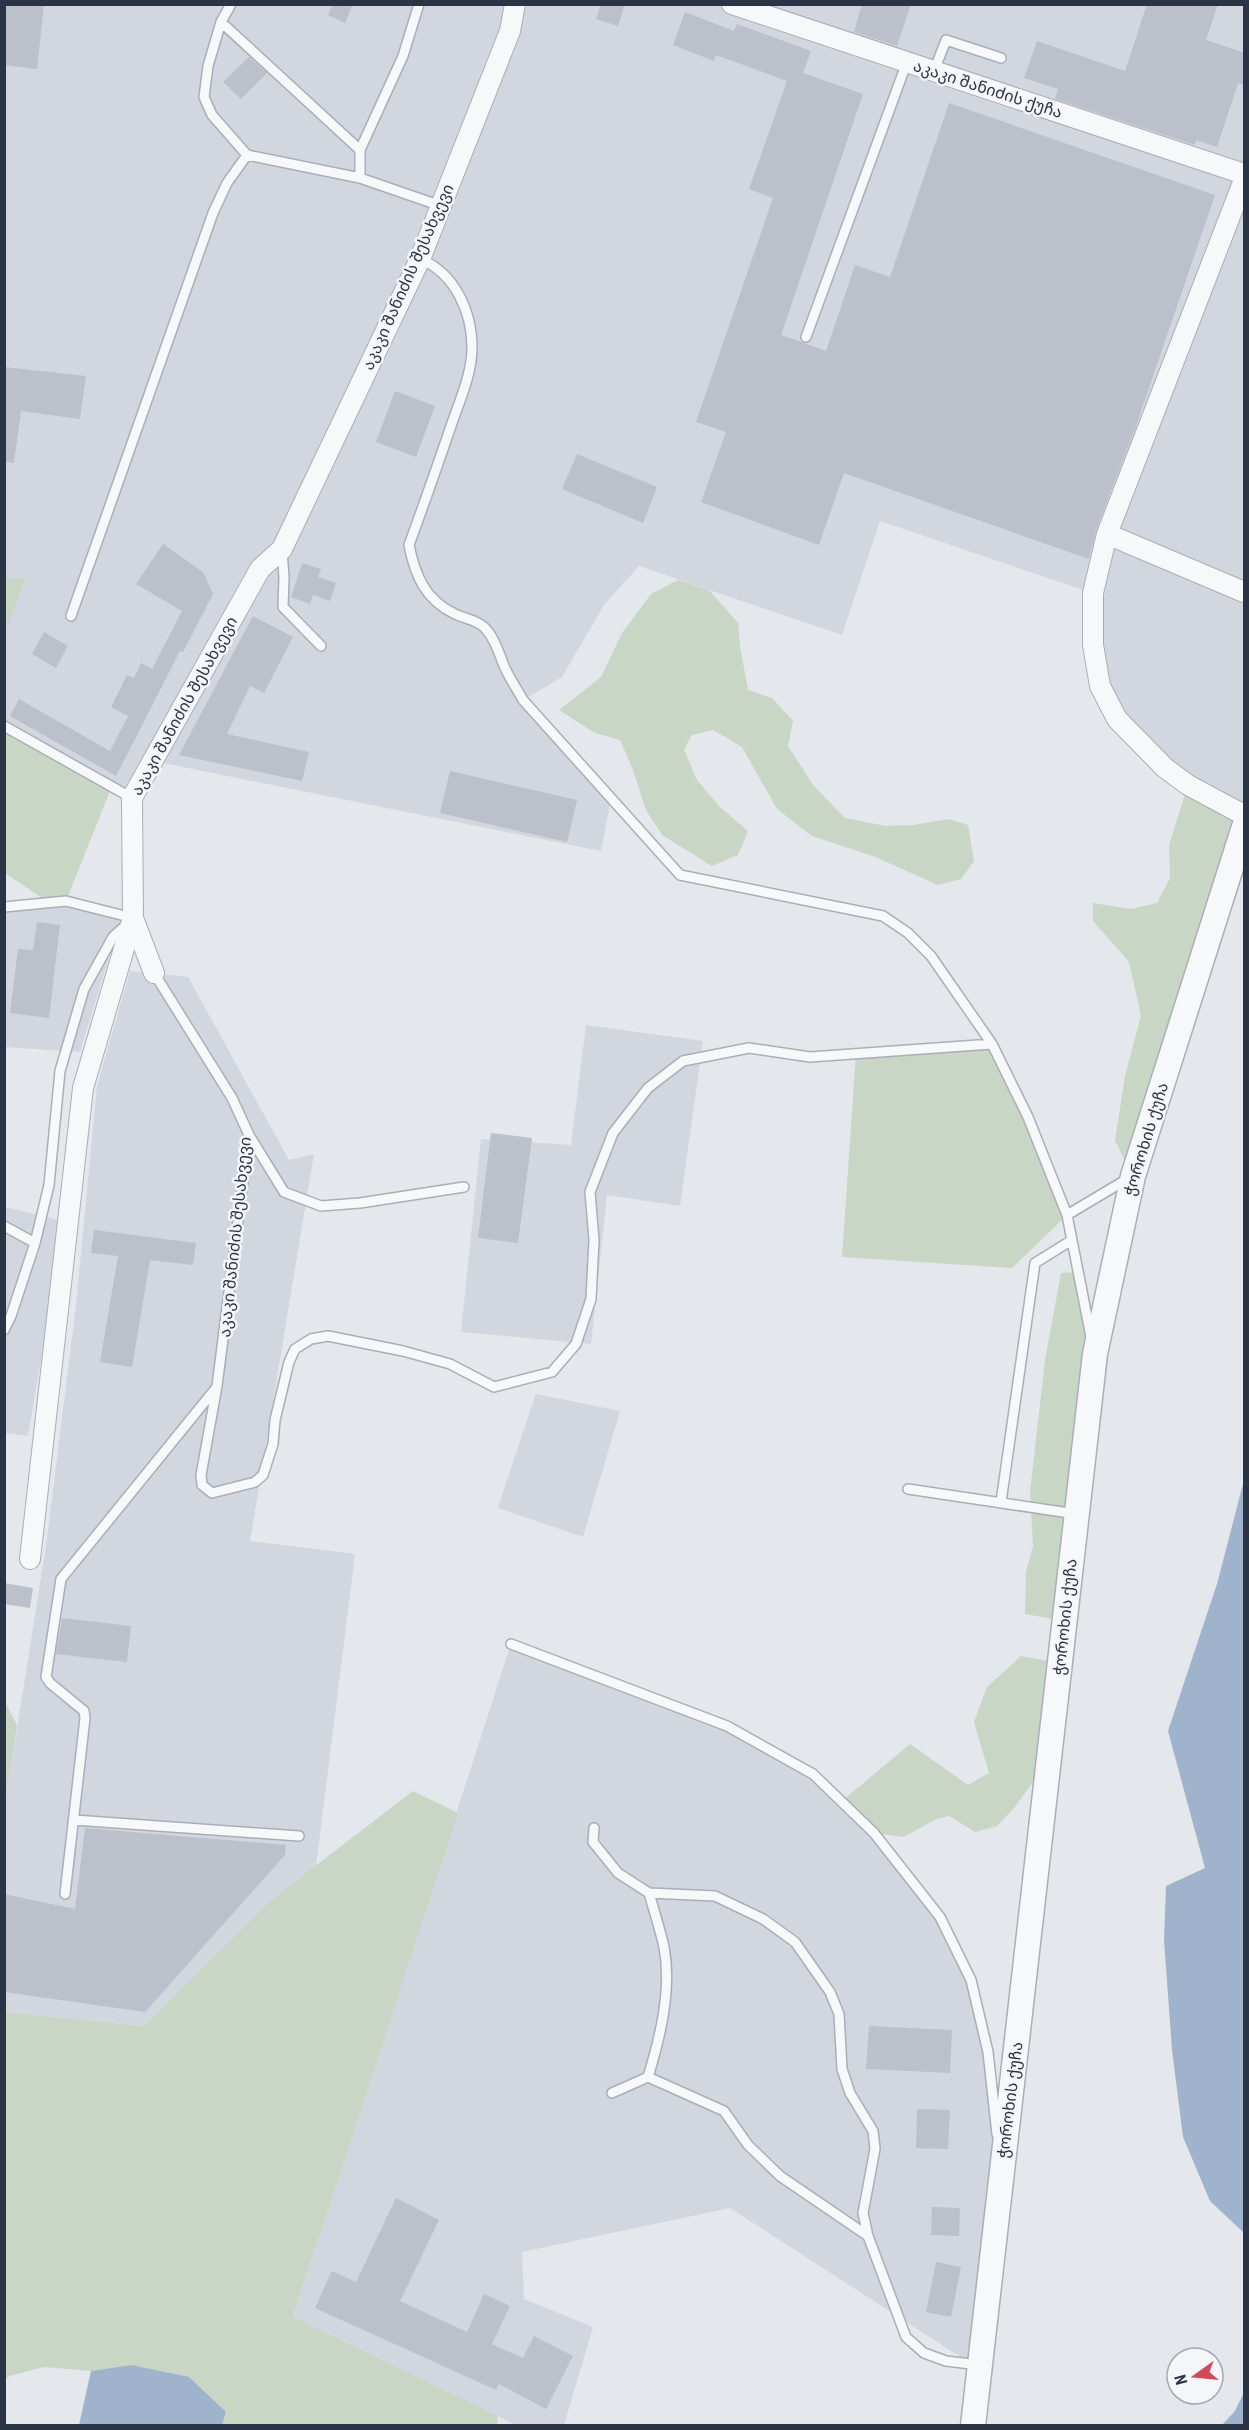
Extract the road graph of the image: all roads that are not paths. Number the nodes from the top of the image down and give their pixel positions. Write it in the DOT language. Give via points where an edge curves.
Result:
graph roads {
  1 [pos="231,4"];
  2 [pos="419,4"];
  3 [pos="515,4"];
  4 [pos="732,4"];
  5 [pos="222,22"];
  6 [pos="1001,58"];
  7 [pos="907,62"];
  8 [pos="934,71"];
  9 [pos="360,150"];
  10 [pos="247,155"];
  11 [pos="1245,174"];
  12 [pos="360,178"];
  13 [pos="1245,180"];
  14 [pos="441,206"];
  15 [pos="420,259"];
  16 [pos="806,337"];
  17 [pos="1107,534"];
  18 [pos="282,549"];
  19 [pos="1245,592"];
  20 [pos="71,616"];
  21 [pos="321,646"];
  22 [pos="4,726"];
  23 [pos="132,798"];
  24 [pos="1245,815"];
  25 [pos="1245,827"];
  26 [pos="4,907"];
  27 [pos="133,918"];
  28 [pos="153,974"];
  29 [pos="992,1044"];
  30 [pos="249,1135"];
  31 [pos="1133,1176"];
  32 [pos="464,1187"];
  33 [pos="1066,1215"];
  34 [pos="4,1226"];
  35 [pos="1072,1240"];
  36 [pos="35,1243"];
  37 [pos="4,1330"];
  38 [pos="1095,1354"];
  39 [pos="217,1386"];
  40 [pos="908,1489"];
  41 [pos="1001,1502"];
  42 [pos="1076,1514"];
  43 [pos="30,1559"];
  44 [pos="511,1644"];
  45 [pos="74,1820"];
  46 [pos="594,1828"];
  47 [pos="299,1836"];
  48 [pos="649,1893"];
  49 [pos="65,1894"];
  50 [pos="648,2077"];
  51 [pos="612,2093"];
  52 [pos="1001,2175"];
  53 [pos="867,2236"];
  54 [pos="979,2365"];
  55 [pos="972,2426"];
  1 -- 5 [label="lane"];
  2 -- 9 [label="lane" via="403,56"];
  3 -- 14 [label="street, აკაკი შანიძის შესახვევი" via="510,31"];
  4 -- 7 [label="street, აკაკი შანიძის ქუჩა"];
  5 -- 9 [label="lane"];
  5 -- 10 [label="lane" via="208,66 204,97 212,115"];
  6 -- 8 [label="lane" via="946,40"];
  7 -- 8 [label="street, აკაკი შანიძის ქუჩა"];
  7 -- 16 [label="lane"];
  8 -- 11 [label="street, აკაკი შანიძის ქუჩა"];
  9 -- 12 [label="lane"];
  10 -- 12 [label="lane"];
  10 -- 20 [label="lane" via="227,183 213,213"];
  12 -- 14 [label="lane"];
  13 -- 17 [label="street"];
  14 -- 15 [label="street, აკაკი შანიძის შესახვევი"];
  15 -- 18 [label="street, აკაკი შანიძის შესახვევი"];
  15 -- 29 [label="lane" via="450,280 470,322 472,350 458,406 410,544 421,586 437,603 485,628 523,700 680,875 883,916 931,956"];
  17 -- 19 [label="street"];
  17 -- 24 [label="street" via="1093,593 1093,645 1100,686 1117,719 1166,768 1188,785"];
  18 -- 21 [label="lane" via="283,607"];
  18 -- 23 [label="street, აკაკი შანიძის შესახვევი" via="260,568"];
  22 -- 23 [label="lane"];
  23 -- 27 [label="street, აკაკი შანიძის შესახვევი"];
  25 -- 31 [label="street, ჭოროხის ქუჩა"];
  26 -- 27 [label="lane" via="66,901"];
  27 -- 28 [label="street, აკაკი შანიძის შესახვევი"];
  27 -- 36 [label="lane" via="112,937 84,989 60,1071 49,1185"];
  27 -- 43 [label="street" via="83,1088"];
  28 -- 30 [label="lane, აკაკი შანიძის შესახვევი" via="232,1098"];
  29 -- 33 [label="lane" via="1028,1117"];
  29 -- 39 [label="lane, აკაკი შანიძის შესახვევი" via="810,1057 749,1048 683,1061 648,1088 613,1133 590,1192 594,1240 591,1299 576,1344 552,1372 494,1387 450,1364 403,1351 328,1336 311,1339 295,1349 289,1362 263,1475 255,1482 212,1493 202,1485 201,1475"];
  30 -- 32 [label="lane" via="285,1192 321,1206"];
  30 -- 39 [label="lane, აკაკი შანიძის შესახვევი"];
  31 -- 33 [label="lane"];
  31 -- 38 [label="street, ჭოროხის ქუჩა"];
  33 -- 35 [label="lane"];
  34 -- 36 [label="lane"];
  35 -- 38 [label="lane"];
  35 -- 41 [label="lane" via="1035,1263"];
  36 -- 37 [label="lane"];
  38 -- 42 [label="street, ჭოროხის ქუჩა"];
  39 -- 45 [label="lane" via="61,1579 46,1677 84,1712"];
  40 -- 41 [label="lane"];
  41 -- 42 [label="lane"];
  42 -- 52 [label="street, ჭოროხის ქუჩა"];
  44 -- 52 [label="lane" via="727,1726 813,1774 874,1833 940,1917 971,1980 988,2052"];
  45 -- 47 [label="lane"];
  45 -- 49 [label="lane"];
  46 -- 48 [label="lane" via="593,1842 618,1873"];
  48 -- 50 [label="lane" via="664,1950 665,1987 661,2034"];
  48 -- 53 [label="lane" via="715,1896 763,1918 795,1942 830,1992 839,2014 842,2069 850,2093 873,2131 875,2149 862,2213"];
  50 -- 51 [label="lane"];
  50 -- 53 [label="lane" via="724,2111 748,2145 780,2176"];
  52 -- 54 [label="street, ჭოროხის ქუჩა"];
  53 -- 54 [label="lane" via="906,2337 924,2353 946,2361"];
  54 -- 55 [label="street, ჭოროხის ქუჩა"];
}
